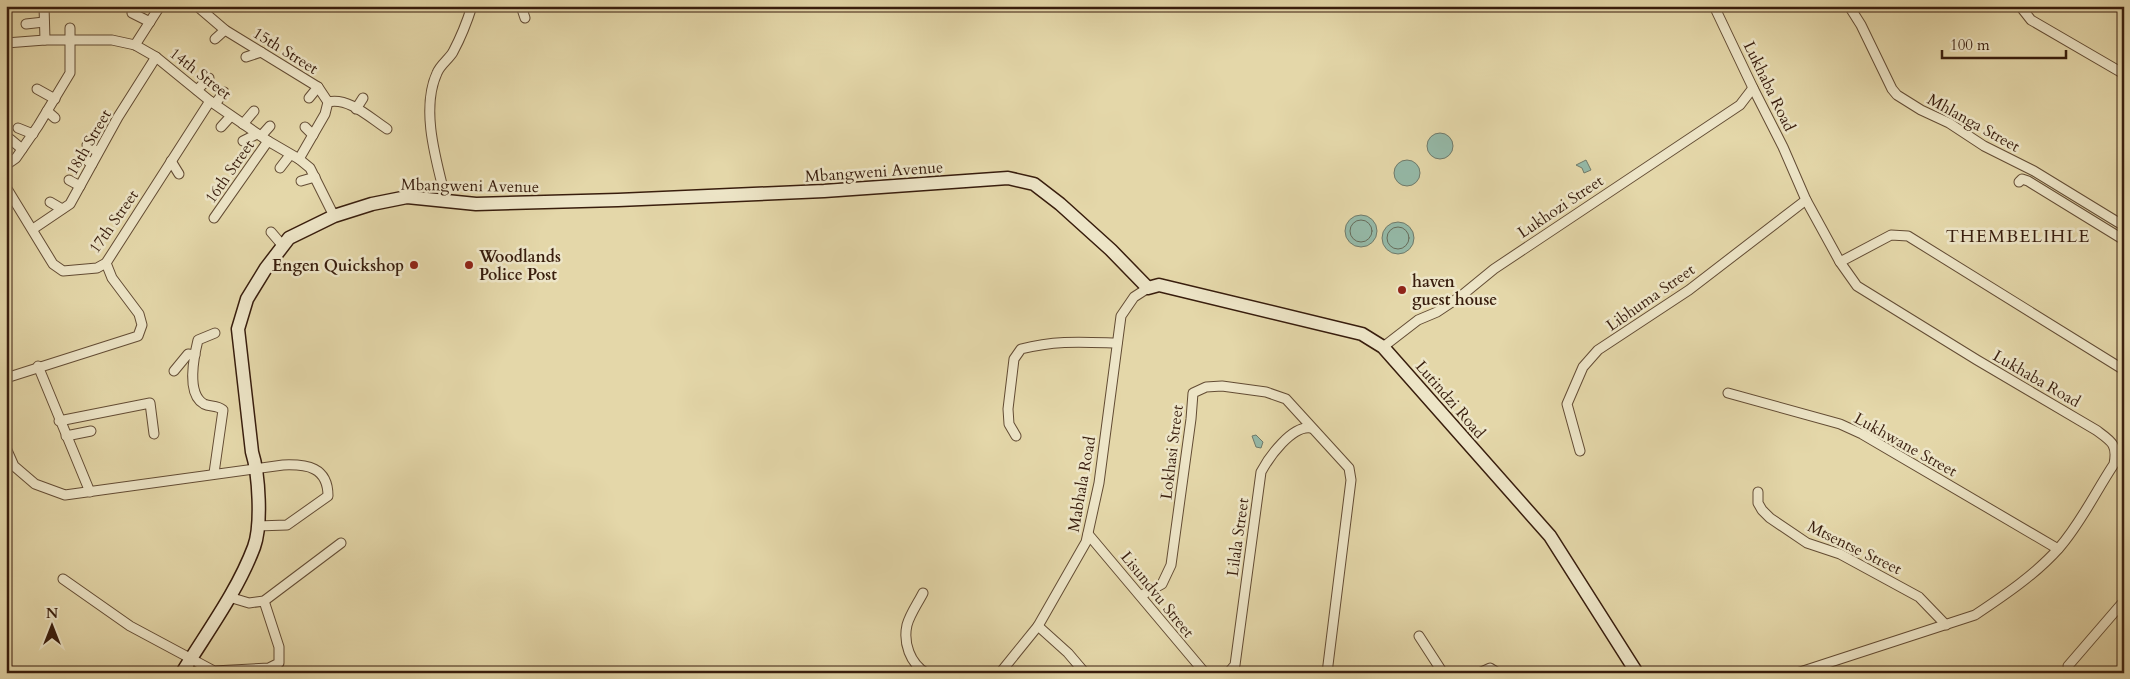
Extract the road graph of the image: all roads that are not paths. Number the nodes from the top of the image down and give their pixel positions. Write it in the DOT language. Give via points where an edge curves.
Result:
graph roads {
  1 [pos="44,6"];
  2 [pos="160,6"];
  3 [pos="197,6"];
  4 [pos="472,6"];
  5 [pos="521,6"];
  6 [pos="1714,6"];
  7 [pos="1848,6"];
  8 [pos="2020,6"];
  9 [pos="132,13"];
  10 [pos="525,18"];
  11 [pos="44,22"];
  12 [pos="150,22"];
  13 [pos="26,24"];
  14 [pos="70,28"];
  15 [pos="225,30"];
  16 [pos="215,39"];
  17 [pos="45,40"];
  18 [pos="70,40"];
  19 [pos="6,43"];
  20 [pos="135,45"];
  21 [pos="261,52"];
  22 [pos="156,57"];
  23 [pos="246,57"];
  24 [pos="2124,74"];
  25 [pos="209,78"];
  26 [pos="318,87"];
  27 [pos="1753,88"];
  28 [pos="36,89"];
  29 [pos="197,90"];
  30 [pos="224,92"];
  31 [pos="309,98"];
  32 [pos="363,98"];
  33 [pos="54,99"];
  34 [pos="212,102"];
  35 [pos="328,102"];
  36 [pos="356,108"];
  37 [pos="47,111"];
  38 [pos="254,111"];
  39 [pos="231,116"];
  40 [pos="55,118"];
  41 [pos="243,124"];
  42 [pos="270,126"];
  43 [pos="222,127"];
  44 [pos="305,127"];
  45 [pos="18,128"];
  46 [pos="387,129"];
  47 [pos="33,134"];
  48 [pos="313,135"];
  49 [pos="262,137"];
  50 [pos="10,139"];
  51 [pos="243,141"];
  52 [pos="87,145"];
  53 [pos="22,149"];
  54 [pos="98,152"];
  55 [pos="82,157"];
  56 [pos="295,157"];
  57 [pos="171,161"];
  58 [pos="92,164"];
  59 [pos="6,165"];
  60 [pos="280,168"];
  61 [pos="179,174"];
  62 [pos="315,177"];
  63 [pos="69,180"];
  64 [pos="300,181"];
  65 [pos="2019,182"];
  66 [pos="80,186"];
  67 [pos="6,187"];
  68 [pos="446,200"];
  69 [pos="1806,200"];
  70 [pos="50,202"];
  71 [pos="62,209"];
  72 [pos="216,212"];
  73 [pos="334,216"];
  74 [pos="2124,226"];
  75 [pos="33,229"];
  76 [pos="271,232"];
  77 [pos="2124,240"];
  78 [pos="283,246"];
  79 [pos="1840,262"];
  80 [pos="106,263"];
  81 [pos="1148,288"];
  82 [pos="215,333"];
  83 [pos="1117,343"];
  84 [pos="1383,347"];
  85 [pos="195,355"];
  86 [pos="38,366"];
  87 [pos="2124,370"];
  88 [pos="174,372"];
  89 [pos="6,378"];
  90 [pos="1728,393"];
  91 [pos="59,421"];
  92 [pos="1312,428"];
  93 [pos="91,431"];
  94 [pos="154,434"];
  95 [pos="66,436"];
  96 [pos="1016,436"];
  97 [pos="6,448"];
  98 [pos="1580,451"];
  99 [pos="257,468"];
  100 [pos="214,473"];
  101 [pos="90,492"];
  102 [pos="1758,492"];
  103 [pos="257,526"];
  104 [pos="1088,534"];
  105 [pos="341,543"];
  106 [pos="2058,549"];
  107 [pos="63,579"];
  108 [pos="923,593"];
  109 [pos="1142,595"];
  110 [pos="229,597"];
  111 [pos="264,601"];
  112 [pos="2124,601"];
  113 [pos="1946,625"];
  114 [pos="1038,626"];
  115 [pos="1419,636"];
  116 [pos="191,658"];
  117 [pos="2068,666"];
  118 [pos="6,672"];
  119 [pos="12,673"];
  120 [pos="182,673"];
  121 [pos="926,673"];
  122 [pos="1000,673"];
  123 [pos="1085,673"];
  124 [pos="1204,673"];
  125 [pos="1228,673"];
  126 [pos="1327,673"];
  127 [pos="1442,673"];
  128 [pos="1479,673"];
  129 [pos="1498,673"];
  130 [pos="1636,673"];
  131 [pos="1797,673"];
  1 -- 11 [label="street"];
  2 -- 12 [label="street"];
  3 -- 15 [label="street, 15th Street"];
  4 -- 68 [label="street" via="467,25 452,54 437,72 430,104 432,141"];
  5 -- 10 [label="street"];
  6 -- 27 [label="street, Lukhaba Road"];
  7 -- 74 [label="street, Mhlanga Street" via="1897,95 2034,171"];
  8 -- 24 [label="street" via="2031,20"];
  9 -- 12 [label="street"];
  11 -- 13 [label="street"];
  11 -- 17 [label="street"];
  12 -- 20 [label="street"];
  14 -- 18 [label="street"];
  15 -- 16 [label="street"];
  15 -- 21 [label="street, 15th Street"];
  17 -- 18 [label="street, 14th Street"];
  17 -- 19 [label="street, 14th Street"];
  18 -- 20 [label="street, 14th Street" via="112,40"];
  18 -- 33 [label="street" via="70,73 65,89"];
  20 -- 22 [label="street, 14th Street"];
  21 -- 23 [label="street"];
  21 -- 26 [label="street, 15th Street"];
  22 -- 29 [label="street, 14th Street" via="178,71"];
  22 -- 54 [label="street, 18th Street" via="112,121"];
  25 -- 29 [label="street"];
  26 -- 31 [label="street"];
  26 -- 35 [label="street, 15th Street"];
  27 -- 69 [label="street, Lukhaba Road"];
  27 -- 84 [label="street, Lukhozi Street" via="1740,105 1494,269 1461,296 1418,320"];
  28 -- 33 [label="street"];
  29 -- 34 [label="street, 14th Street"];
  30 -- 34 [label="street, 17th Street"];
  32 -- 36 [label="street"];
  33 -- 37 [label="street"];
  34 -- 39 [label="street, 14th Street"];
  34 -- 57 [label="street, 17th Street"];
  35 -- 36 [label="street" via="337,100"];
  35 -- 48 [label="street"];
  36 -- 46 [label="street" via="365,119"];
  37 -- 40 [label="street"];
  37 -- 47 [label="street"];
  38 -- 41 [label="street"];
  39 -- 41 [label="street, 14th Street"];
  39 -- 43 [label="street"];
  41 -- 49 [label="street, 14th Street"];
  42 -- 49 [label="street"];
  44 -- 48 [label="street"];
  45 -- 47 [label="street"];
  47 -- 53 [label="street"];
  48 -- 56 [label="street"];
  49 -- 51 [label="street"];
  49 -- 56 [label="street, 14th Street"];
  49 -- 72 [label="street, 16th Street"];
  50 -- 53 [label="street"];
  52 -- 54 [label="street"];
  53 -- 59 [label="street"];
  54 -- 58 [label="street, 18th Street"];
  55 -- 58 [label="street"];
  56 -- 60 [label="street"];
  56 -- 62 [label="street, 14th Street" via="310,168"];
  57 -- 61 [label="street"];
  57 -- 80 [label="street, 17th Street"];
  58 -- 66 [label="street, 18th Street"];
  62 -- 64 [label="street"];
  62 -- 73 [label="street, 14th Street"];
  63 -- 66 [label="street"];
  65 -- 77 [label="street" via="2022,179 2028,181"];
  66 -- 71 [label="street, 18th Street" via="70,204"];
  67 -- 75 [label="street, 17th Street"];
  68 -- 73 [label="street, Mbangweni Avenue" via="408,197"];
  68 -- 81 [label="street, Mbangweni Avenue" via="476,204 638,199 824,191 1008,178 1034,184 1060,204"];
  69 -- 79 [label="street, Lukhaba Road"];
  69 -- 98 [label="street, Libhuma Street" via="1689,290 1598,350 1583,367 1568,404"];
  70 -- 71 [label="street"];
  71 -- 75 [label="street, 18th Street"];
  73 -- 78 [label="street, Mbangweni Avenue" via="289,238"];
  75 -- 80 [label="street, 17th Street" via="53,264 63,271 97,268"];
  76 -- 78 [label="street"];
  78 -- 99 [label="street, Mbangweni Avenue" via="247,299 238,329 252,452"];
  79 -- 87 [label="street" via="1891,235 1908,236"];
  79 -- 106 [label="street, Lukhaba Road" via="1857,286 2111,441 2116,454 2114,464"];
  80 -- 86 [label="street" via="112,278 139,314 142,324 138,336"];
  81 -- 83 [label="street, Mabhala Road" via="1134,297 1121,316"];
  81 -- 84 [label="street, Lutindzi Road" via="1159,285 1362,334"];
  82 -- 85 [label="street" via="198,340"];
  83 -- 96 [label="street" via="1063,341 1021,349 1014,359 1008,408 1009,424"];
  83 -- 104 [label="street, Mabhala Road" via="1100,483"];
  84 -- 130 [label="street, Lutindzi Road" via="1550,536"];
  85 -- 88 [label="street" via="188,354"];
  85 -- 100 [label="street" via="193,388 197,397 204,404 223,410"];
  86 -- 89 [label="street"];
  86 -- 91 [label="street"];
  90 -- 106 [label="street, Lukhwane Street" via="1840,424 1862,434"];
  91 -- 94 [label="street" via="150,403"];
  91 -- 95 [label="street"];
  92 -- 109 [label="street, Lokhasi Street" via="1286,399 1266,392 1222,386 1193,392 1172,564 1162,584"];
  92 -- 125 [label="street, Lilala Street" via="1296,431 1274,452 1261,472 1235,665"];
  92 -- 126 [label="street, Lokhasi Street" via="1349,468 1351,480"];
  93 -- 95 [label="street"];
  95 -- 101 [label="street"];
  97 -- 101 [label="street" via="14,466 35,484 65,495"];
  99 -- 100 [label="street"];
  99 -- 103 [label="street, Mbangweni Avenue"];
  99 -- 103 [label="street" via="299,464 317,470 328,484 328,496 287,525"];
  100 -- 101 [label="street"];
  102 -- 113 [label="street, Mtsentse Street" via="1758,503 1770,518 1807,543 1840,554 1919,597"];
  103 -- 110 [label="street, Mbangweni Avenue" via="255,545"];
  104 -- 109 [label="street, Lisundvu Street"];
  104 -- 114 [label="street, Mabhala Road"];
  105 -- 111 [label="street"];
  106 -- 113 [label="street, Lukhaba Road" via="2019,584 1975,615"];
  107 -- 116 [label="street" via="130,626"];
  108 -- 121 [label="street" via="907,624 906,642 910,658"];
  109 -- 124 [label="street, Lisundvu Street"];
  110 -- 111 [label="street" via="249,603"];
  110 -- 116 [label="street, Mbangweni Avenue"];
  111 -- 116 [label="street" via="279,647 279,663 269,668 214,671"];
  112 -- 117 [label="street"];
  113 -- 131 [label="street, Lukhaba Road"];
  114 -- 122 [label="street, Mabhala Road"];
  114 -- 123 [label="street"];
  115 -- 127 [label="street"];
  116 -- 120 [label="street, Mbangweni Avenue"];
  118 -- 119 [label="street"];
  128 -- 129 [label="street" via="1490,668"];
}
